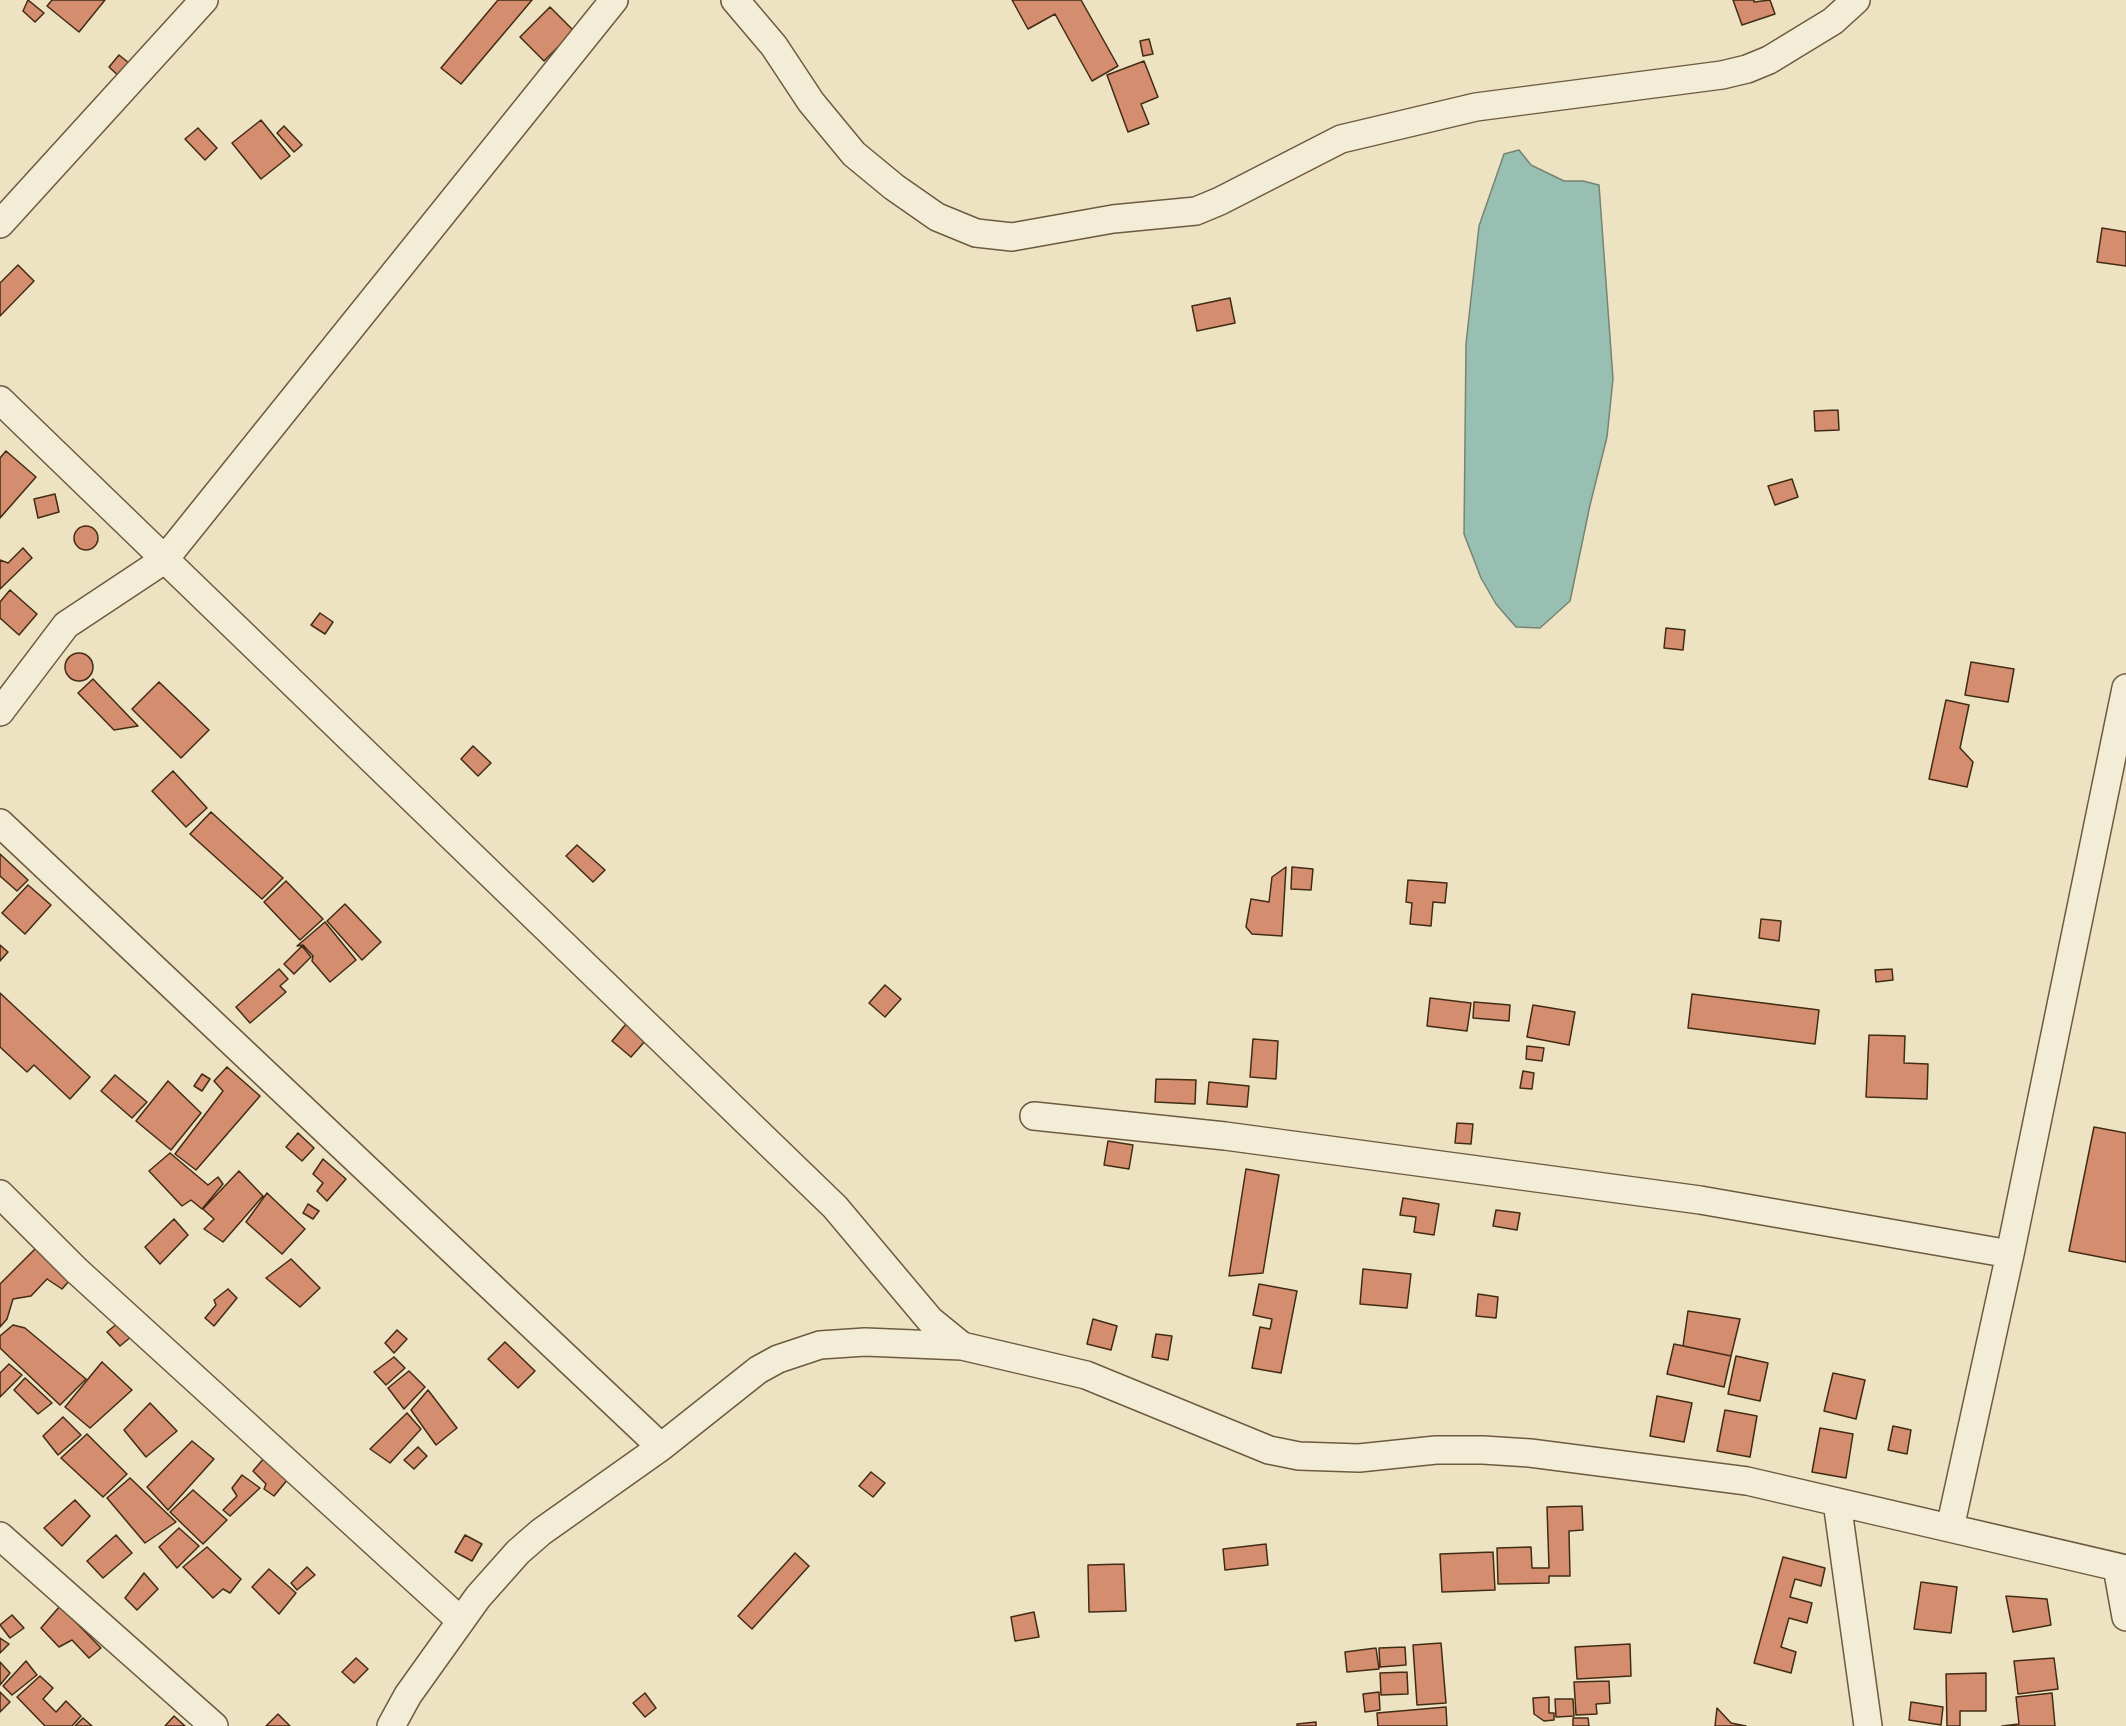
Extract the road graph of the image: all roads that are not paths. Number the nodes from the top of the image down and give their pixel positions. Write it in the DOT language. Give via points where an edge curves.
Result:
graph roads {
  1 [pos="204,0"];
  2 [pos="614,0"];
  3 [pos="735,0"];
  4 [pos="1856,0"];
  5 [pos="0,224"];
  6 [pos="0,400"];
  7 [pos="164,560"];
  8 [pos="2126,688"];
  9 [pos="0,712"];
  10 [pos="0,823"];
  11 [pos="1034,1116"];
  12 [pos="0,1194"];
  13 [pos="2010,1254"];
  14 [pos="962,1346"];
  15 [pos="661,1447"];
  16 [pos="1838,1502"];
  17 [pos="1950,1528"];
  18 [pos="0,1536"];
  19 [pos="2121,1568"];
  20 [pos="2126,1617"];
  21 [pos="461,1621"];
  22 [pos="214,1726"];
  23 [pos="391,1726"];
  24 [pos="1868,1726"];
  1 -- 5 [label="street"];
  2 -- 7 [label="street"];
  3 -- 4 [label="street" via="854,154 937,217 976,233 1012,237 1113,219 1196,211 1341,139 1476,107 1747,69 1833,21"];
  6 -- 7 [label="street"];
  7 -- 9 [label="street" via="66,625"];
  7 -- 14 [label="street" via="835,1208 930,1320"];
  8 -- 13 [label="street"];
  10 -- 15 [label="street"];
  11 -- 13 [label="street" via="1226,1136 1700,1200"];
  12 -- 21 [label="street" via="85,1278"];
  13 -- 17 [label="street"];
  14 -- 15 [label="street" via="842,1342 798,1350 758,1370"];
  14 -- 16 [label="street" via="1086,1375 1269,1450 1359,1458 1436,1450 1530,1453 1747,1481"];
  15 -- 21 [label="street" via="518,1552"];
  16 -- 17 [label="street"];
  16 -- 24 [label="street"];
  17 -- 19 [label="street"];
  18 -- 22 [label="street"];
  19 -- 20 [label="street"];
  21 -- 23 [label="street" via="408,1695"];
}
